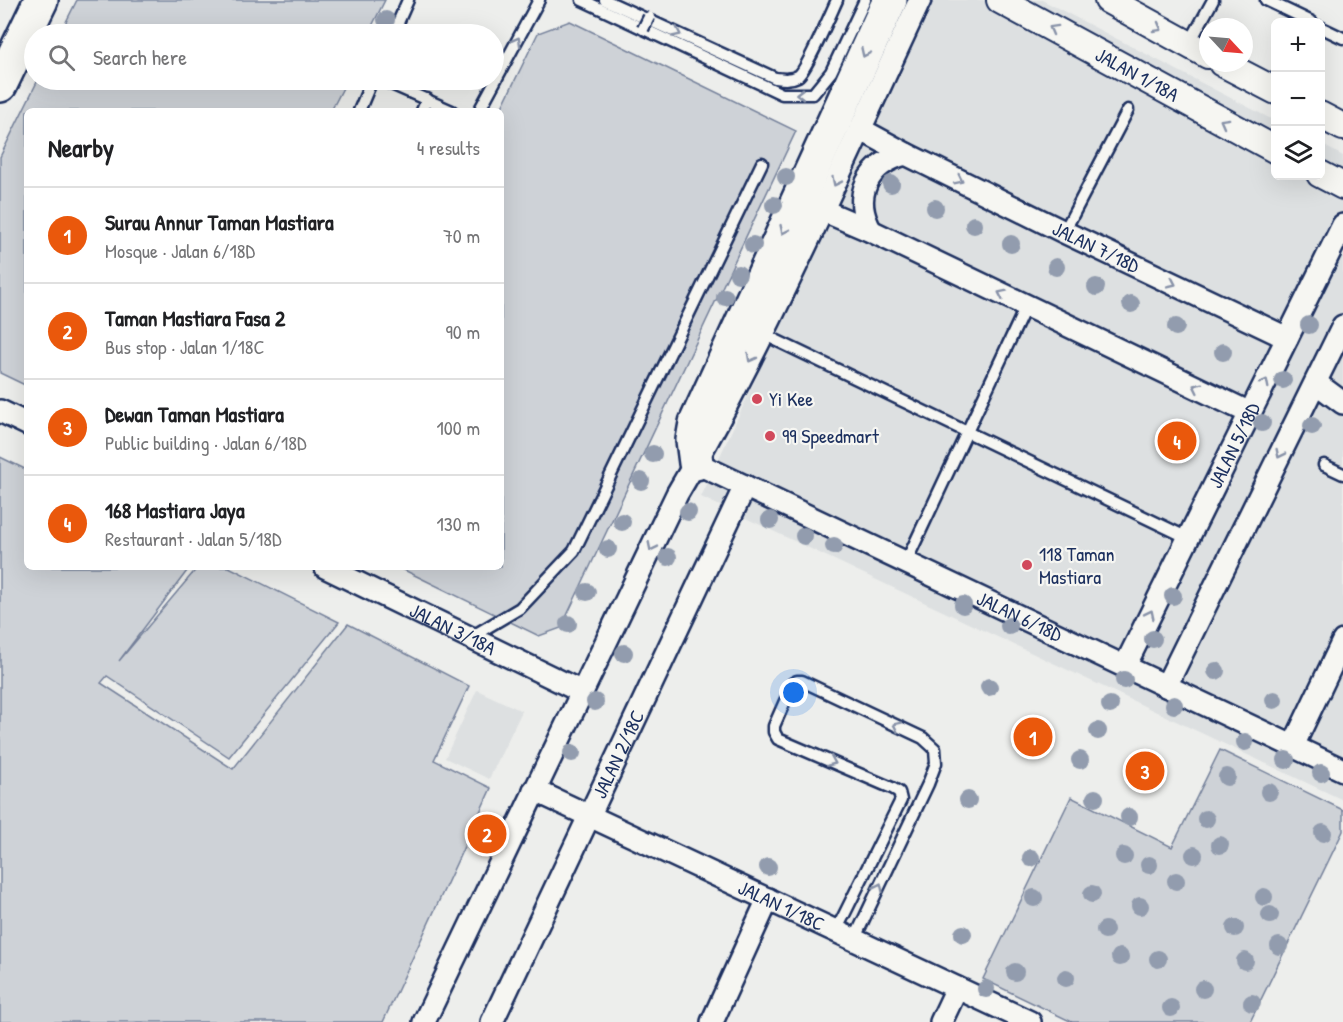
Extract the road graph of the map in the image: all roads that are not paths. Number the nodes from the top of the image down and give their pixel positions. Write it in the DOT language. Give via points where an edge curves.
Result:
graph roads {
  1 [pos="41,0"];
  2 [pos="408,0"];
  3 [pos="539,0"];
  4 [pos="582,0"];
  5 [pos="605,0"];
  6 [pos="837,0"];
  7 [pos="865,0"];
  8 [pos="890,0"];
  9 [pos="920,0"];
  10 [pos="1000,0"];
  11 [pos="1108,0"];
  12 [pos="1213,0"];
  13 [pos="1266,0"];
  14 [pos="649,17"];
  15 [pos="1304,18"];
  16 [pos="29,24"];
  17 [pos="397,24"];
  18 [pos="643,28"];
  19 [pos="1325,29"];
  20 [pos="24,34"];
  21 [pos="1343,38"];
  22 [pos="1198,50"];
  23 [pos="504,65"];
  24 [pos="1238,72"];
  25 [pos="0,85"];
  26 [pos="368,90"];
  27 [pos="406,90"];
  28 [pos="490,90"];
  29 [pos="1271,90"];
  30 [pos="427,99"];
  31 [pos="360,108"];
  32 [pos="423,108"];
  33 [pos="446,108"];
  34 [pos="481,108"];
  35 [pos="1128,110"];
  36 [pos="1325,118"];
  37 [pos="1343,127"];
  38 [pos="860,129"];
  39 [pos="1271,148"];
  40 [pos="906,154"];
  41 [pos="762,163"];
  42 [pos="1325,177"];
  43 [pos="1343,186"];
  44 [pos="822,210"];
  45 [pos="1343,225"];
  46 [pos="871,231"];
  47 [pos="1064,232"];
  48 [pos="1026,306"];
  49 [pos="1343,327"];
  50 [pos="763,334"];
  51 [pos="1287,338"];
  52 [pos="1316,383"];
  53 [pos="1343,403"];
  54 [pos="0,411"];
  55 [pos="1250,413"];
  56 [pos="24,423"];
  57 [pos="968,432"];
  58 [pos="696,463"];
  59 [pos="1324,465"];
  60 [pos="1343,474"];
  61 [pos="745,486"];
  62 [pos="1188,538"];
  63 [pos="906,562"];
  64 [pos="331,570"];
  65 [pos="471,637"];
  66 [pos="1343,641"];
  67 [pos="1125,666"];
  68 [pos="1166,686"];
  69 [pos="582,692"];
  70 [pos="1293,746"];
  71 [pos="1343,770"];
  72 [pos="534,790"];
  73 [pos="590,816"];
  74 [pos="768,900"];
  75 [pos="845,936"];
  76 [pos="957,988"];
  77 [pos="424,1022"];
  78 [pos="492,1022"];
  79 [pos="712,1022"];
  80 [pos="941,1022"];
  81 [pos="1030,1022"];
  1 -- 16 [label="highway"];
  2 -- 17 [label="lane"];
  23 -- 3 [label="lane, one-way"];
  4 -- 18 [label="lane"];
  5 -- 6 [label="lane, one-way" via="787,80 800,75"];
  7 -- 18 [label="lane, one-way" via="831,72 813,94 782,94"];
  8 -- 58 [label="highway, one-way" via="696,423"];
  9 -- 38 [label="street"];
  39 -- 10 [label="street, JALAN 1/18A, one-way"];
  11 -- 22 [label="street, one-way"];
  12 -- 22 [label="lane"];
  13 -- 15 [label="lane"];
  14 -- 18 [label="lane, bridge"];
  19 -- 21 [label="lane"];
  20 -- 25 [label="highway"];
  24 -- 29 [label="street"];
  26 -- 31 [label="lane"];
  27 -- 30 [label="lane"];
  34 -- 28 [label="lane, one-way"];
  30 -- 32 [label="lane"];
  30 -- 33 [label="lane"];
  35 -- 47 [label="lane"];
  36 -- 37 [label="street"];
  38 -- 40 [label="street, JALAN 7/18D"];
  38 -- 44 [label="street, one-way"];
  40 -- 46 [label="street" via="876,169 864,188 865,221"];
  40 -- 47 [label="street, JALAN 7/18D, one-way"];
  41 -- 65 [label="lane" via="574,551 520,608"];
  42 -- 43 [label="street"];
  44 -- 46 [label="street"];
  44 -- 50 [label="street"];
  45 -- 51 [label="street, JALAN 5/18D"];
  48 -- 46 [label="street, one-way"];
  47 -- 51 [label="street, JALAN 7/18D, one-way"];
  55 -- 48 [label="street, one-way"];
  48 -- 57 [label="lane"];
  49 -- 52 [label="street"];
  50 -- 57 [label="lane"];
  50 -- 58 [label="street, one-way"];
  55 -- 51 [label="street, JALAN 5/18D, one-way"];
  52 -- 53 [label="street"];
  52 -- 68 [label="street, one-way"];
  54 -- 56 [label="street"];
  55 -- 62 [label="street, JALAN 5/18D"];
  57 -- 62 [label="lane"];
  57 -- 63 [label="lane"];
  58 -- 61 [label="street, JALAN 6/18D"];
  58 -- 69 [label="street, one-way" via="677,494"];
  59 -- 60 [label="lane"];
  61 -- 63 [label="street, JALAN 6/18D"];
  61 -- 73 [label="street, JALAN 2/18C"];
  67 -- 62 [label="street, JALAN 5/18D, one-way"];
  63 -- 67 [label="street, JALAN 6/18D"];
  64 -- 65 [label="street, JALAN 3/18A"];
  65 -- 69 [label="street, JALAN 3/18A"];
  66 -- 70 [label="street"];
  67 -- 68 [label="street, JALAN 6/18D"];
  68 -- 70 [label="street, JALAN 6/18D"];
  69 -- 72 [label="street"];
  70 -- 71 [label="street, JALAN 6/18D"];
  72 -- 73 [label="street, JALAN 1/18C"];
  72 -- 77 [label="street"];
  73 -- 74 [label="street, JALAN 1/18C"];
  73 -- 78 [label="street, JALAN 2/18C"];
  74 -- 75 [label="street, JALAN 1/18C"];
  74 -- 79 [label="street"];
  75 -- 75 [label="lane, one-way" via="928,784 936,763 935,749 923,738 797,681 774,726 778,739 892,788 899,792 901,800"];
  75 -- 76 [label="street, JALAN 1/18C"];
  76 -- 80 [label="street"];
  76 -- 81 [label="street, JALAN 1/18C"];
}
